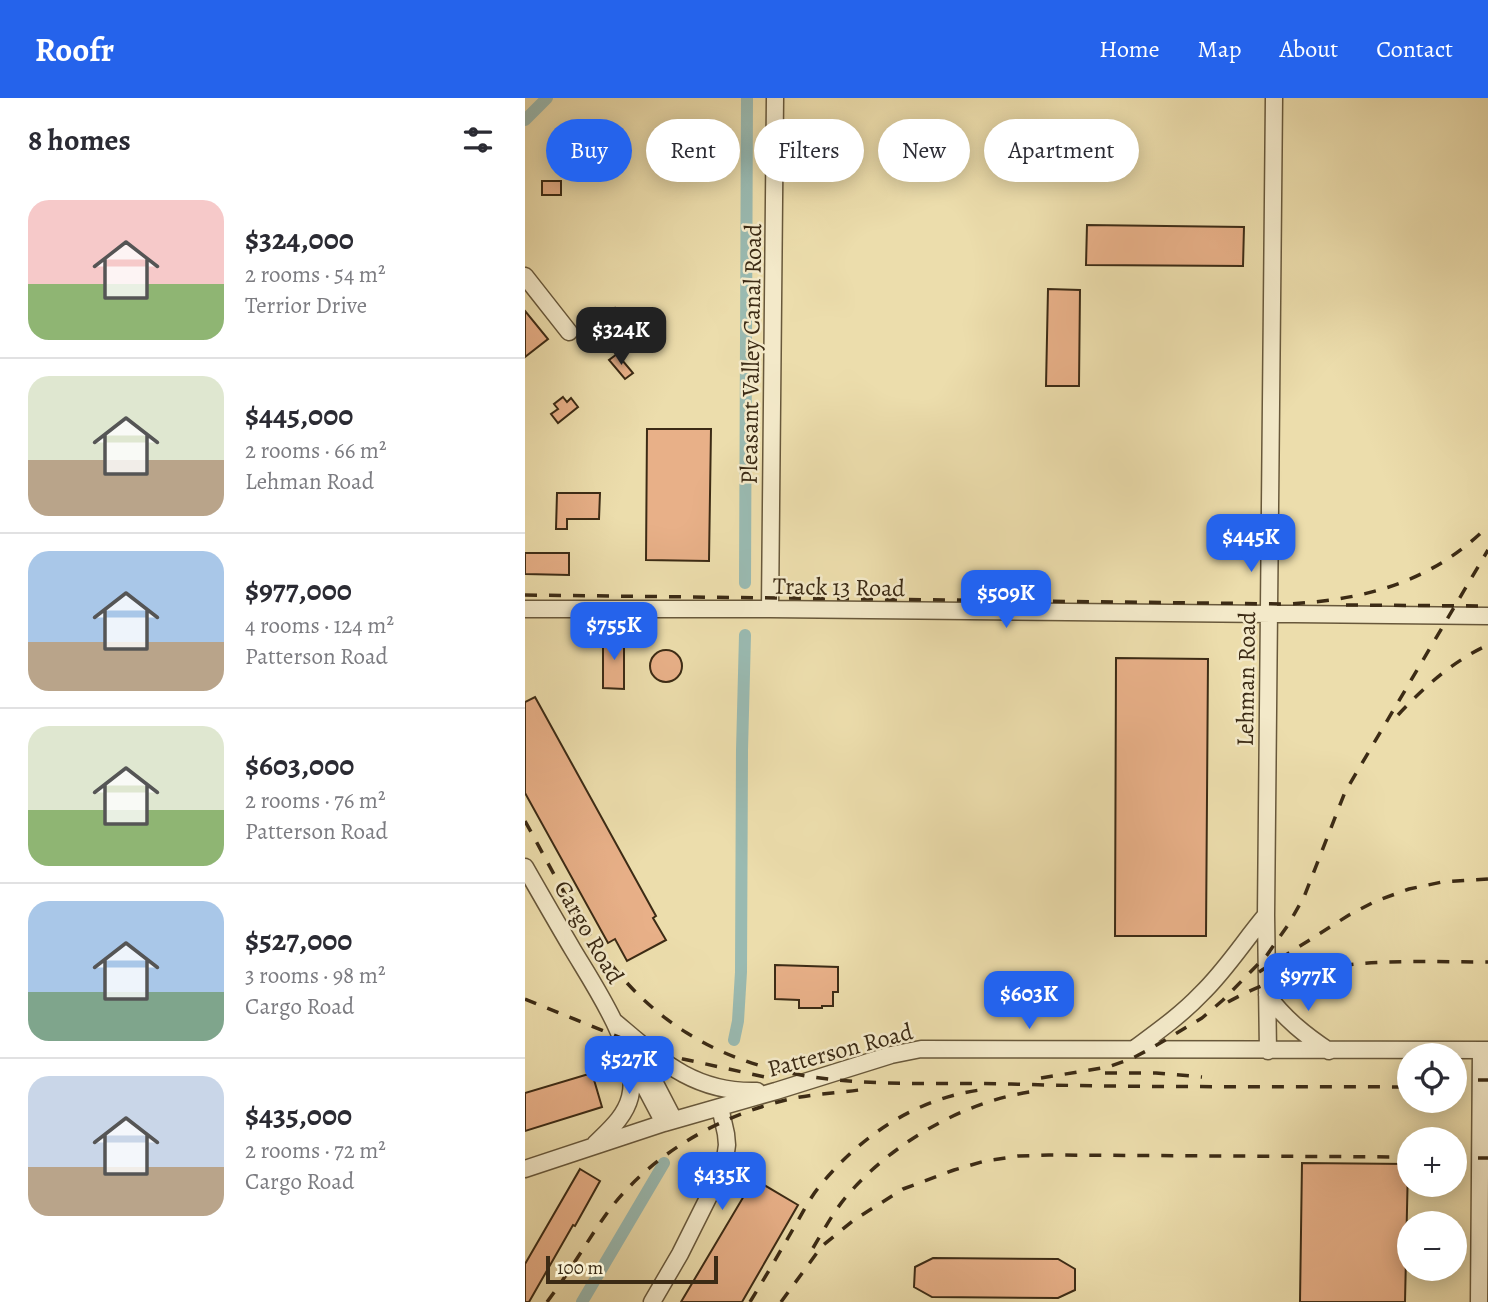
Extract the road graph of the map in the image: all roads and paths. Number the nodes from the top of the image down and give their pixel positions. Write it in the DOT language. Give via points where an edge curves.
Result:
graph roads {
  1 [pos="775,98"];
  2 [pos="1274,98"];
  3 [pos="525,276"];
  4 [pos="569,331"];
  5 [pos="525,609"];
  6 [pos="770,610"];
  7 [pos="1269,615"];
  8 [pos="1488,616"];
  9 [pos="525,867"];
  10 [pos="1266,915"];
  11 [pos="561,951"];
  12 [pos="578,958"];
  13 [pos="1268,995"];
  14 [pos="614,1020"];
  15 [pos="630,1034"];
  16 [pos="1134,1049"];
  17 [pos="1484,1050"];
  18 [pos="1268,1051"];
  19 [pos="1329,1051"];
  20 [pos="626,1052"];
  21 [pos="776,1091"];
  22 [pos="720,1107"];
  23 [pos="669,1121"];
  24 [pos="590,1147"];
  25 [pos="525,1169"];
  26 [pos="652,1302"];
  27 [pos="1479,1302"];
  1 -- 6 [label="street, Pleasant Valley Canal Road"];
  2 -- 7 [label="street, Lehman Road"];
  3 -- 4 [label="street"];
  5 -- 6 [label="street, Track 13 Road"];
  6 -- 7 [label="street, Track 13 Road"];
  7 -- 8 [label="street, Track 13 Road"];
  7 -- 10 [label="street, Lehman Road"];
  9 -- 12 [label="street, Cargo Road"];
  10 -- 13 [label="street, Lehman Road"];
  10 -- 16 [label="street" via="1202,994"];
  11 -- 12 [label="street"];
  12 -- 14 [label="street, Cargo Road"];
  13 -- 18 [label="street, Lehman Road"];
  13 -- 19 [label="street" via="1303,1034"];
  14 -- 15 [label="street, Cargo Road"];
  14 -- 20 [label="street, Cargo Road"];
  15 -- 21 [label="street, Cargo Road" via="664,1063 707,1085 746,1092"];
  15 -- 23 [label="street"];
  16 -- 18 [label="street, Patterson Road"];
  16 -- 21 [label="street, Patterson Road" via="921,1049"];
  17 -- 19 [label="street, Patterson Road"];
  17 -- 27 [label="street"];
  18 -- 19 [label="street, Patterson Road"];
  20 -- 23 [label="street"];
  20 -- 24 [label="street, Cargo Road" via="632,1080 628,1105"];
  21 -- 22 [label="street, Patterson Road"];
  22 -- 23 [label="street, Patterson Road"];
  22 -- 26 [label="street" via="727,1145 724,1166"];
  23 -- 24 [label="street, Patterson Road"];
  24 -- 25 [label="street, Patterson Road"];
}
